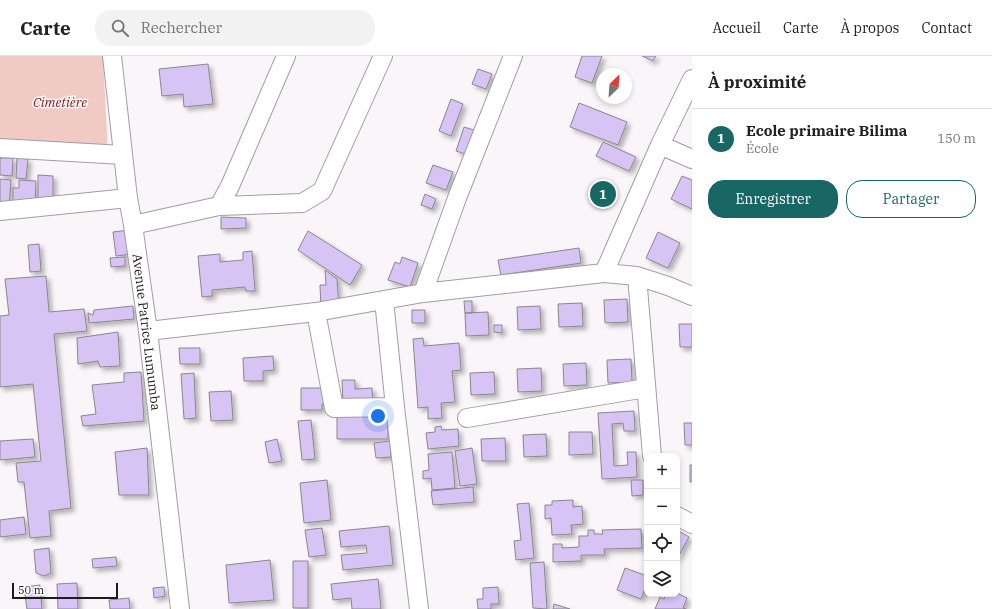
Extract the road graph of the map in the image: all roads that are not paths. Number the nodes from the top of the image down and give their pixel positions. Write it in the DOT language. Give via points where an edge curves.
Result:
graph roads {
  1 [pos="112,56"];
  2 [pos="286,56"];
  3 [pos="384,56"];
  4 [pos="513,56"];
  5 [pos="692,80"];
  6 [pos="660,145"];
  7 [pos="0,148"];
  8 [pos="123,155"];
  9 [pos="692,159"];
  10 [pos="128,198"];
  11 [pos="219,206"];
  12 [pos="0,211"];
  13 [pos="133,225"];
  14 [pos="604,273"];
  15 [pos="637,276"];
  16 [pos="423,293"];
  17 [pos="692,296"];
  18 [pos="384,300"];
  19 [pos="316,312"];
  20 [pos="148,331"];
  21 [pos="646,388"];
  22 [pos="395,407"];
  23 [pos="467,418"];
  24 [pos="652,453"];
  25 [pos="680,518"];
  26 [pos="692,524"];
  27 [pos="180,609"];
  28 [pos="420,609"];
  1 -- 8 [label="street, Avenue Patrice Lumumba"];
  2 -- 11 [label="street"];
  3 -- 11 [label="street" via="322,191 302,203"];
  4 -- 16 [label="street"];
  5 -- 6 [label="street"];
  6 -- 9 [label="street"];
  6 -- 14 [label="street"];
  7 -- 8 [label="street"];
  8 -- 10 [label="street, Avenue Patrice Lumumba"];
  10 -- 12 [label="street"];
  10 -- 13 [label="street, Avenue Patrice Lumumba"];
  11 -- 13 [label="street"];
  13 -- 20 [label="street, Avenue Patrice Lumumba"];
  14 -- 15 [label="street"];
  14 -- 16 [label="street"];
  15 -- 17 [label="street"];
  15 -- 21 [label="street"];
  16 -- 18 [label="street"];
  18 -- 19 [label="street"];
  18 -- 22 [label="street"];
  19 -- 20 [label="street"];
  19 -- 22 [label="street" via="334,408"];
  20 -- 27 [label="street, Avenue Patrice Lumumba"];
  21 -- 23 [label="street"];
  21 -- 24 [label="street"];
  22 -- 28 [label="street"];
  25 -- 26 [label="street"];
}
